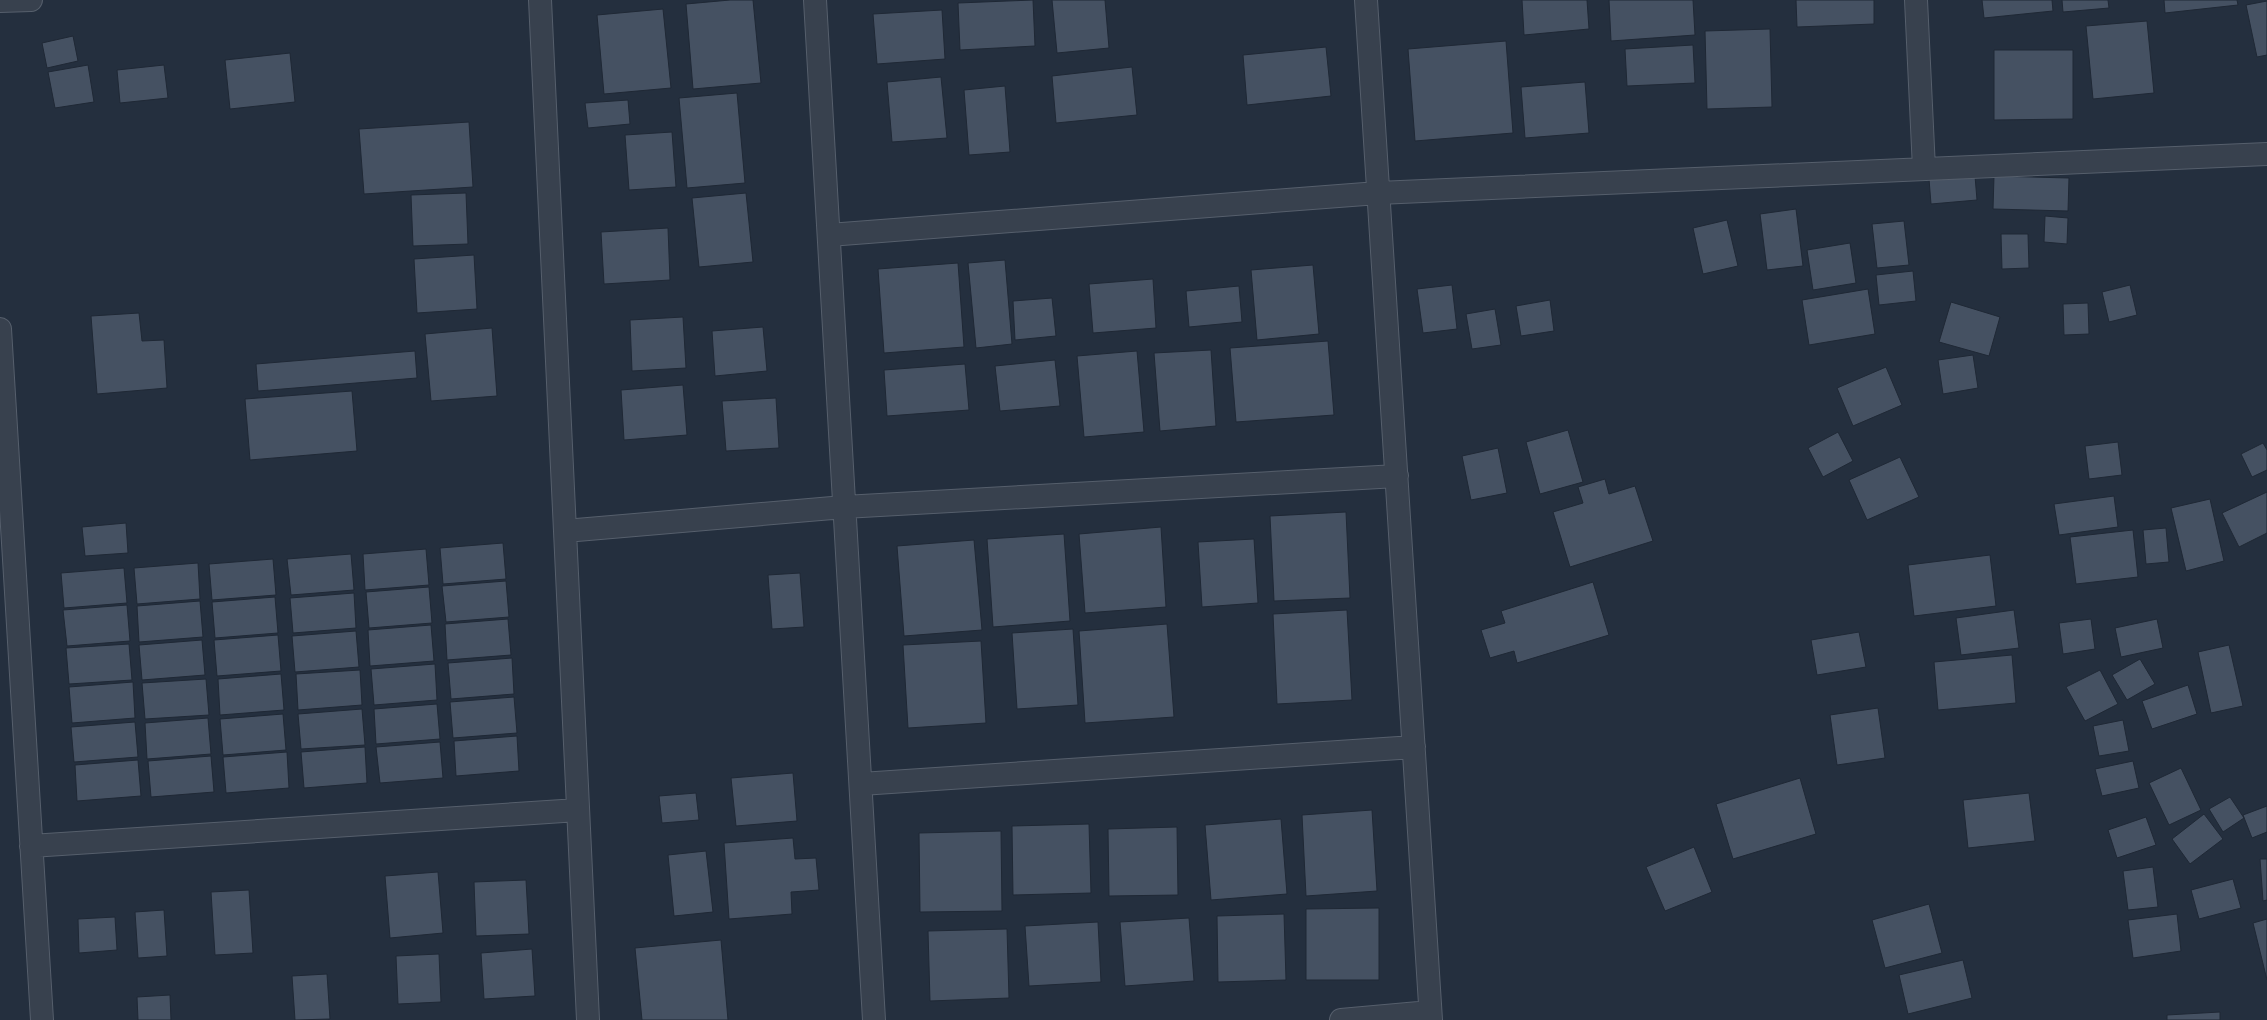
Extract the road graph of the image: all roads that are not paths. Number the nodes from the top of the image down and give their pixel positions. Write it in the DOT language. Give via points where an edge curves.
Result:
graph roads {
  1 [pos="31,0"];
  2 [pos="540,0"];
  3 [pos="815,0"];
  4 [pos="1366,0"];
  5 [pos="1916,0"];
  6 [pos="0,1"];
  7 [pos="2267,154"];
  8 [pos="1924,169"];
  9 [pos="1378,193"];
  10 [pos="829,235"];
  11 [pos="0,329"];
  12 [pos="1397,476"];
  13 [pos="844,507"];
  14 [pos="565,531"];
  15 [pos="1414,747"];
  16 [pos="861,784"];
  17 [pos="578,810"];
  18 [pos="31,846"];
  19 [pos="1431,1016"];
  20 [pos="42,1020"];
  21 [pos="588,1020"];
  22 [pos="874,1020"];
  23 [pos="1341,1020"];
  1 -- 6 [label="street"];
  2 -- 14 [label="street"];
  3 -- 10 [label="street"];
  4 -- 9 [label="street"];
  5 -- 8 [label="street"];
  7 -- 8 [label="street"];
  8 -- 9 [label="street"];
  9 -- 10 [label="street"];
  9 -- 12 [label="street"];
  10 -- 13 [label="street"];
  11 -- 18 [label="street"];
  12 -- 13 [label="street"];
  12 -- 15 [label="street"];
  13 -- 14 [label="street"];
  13 -- 16 [label="street"];
  14 -- 17 [label="street"];
  15 -- 16 [label="street"];
  15 -- 19 [label="street"];
  16 -- 22 [label="street"];
  17 -- 18 [label="street"];
  17 -- 21 [label="street"];
  18 -- 20 [label="street"];
  19 -- 23 [label="street"];
}
